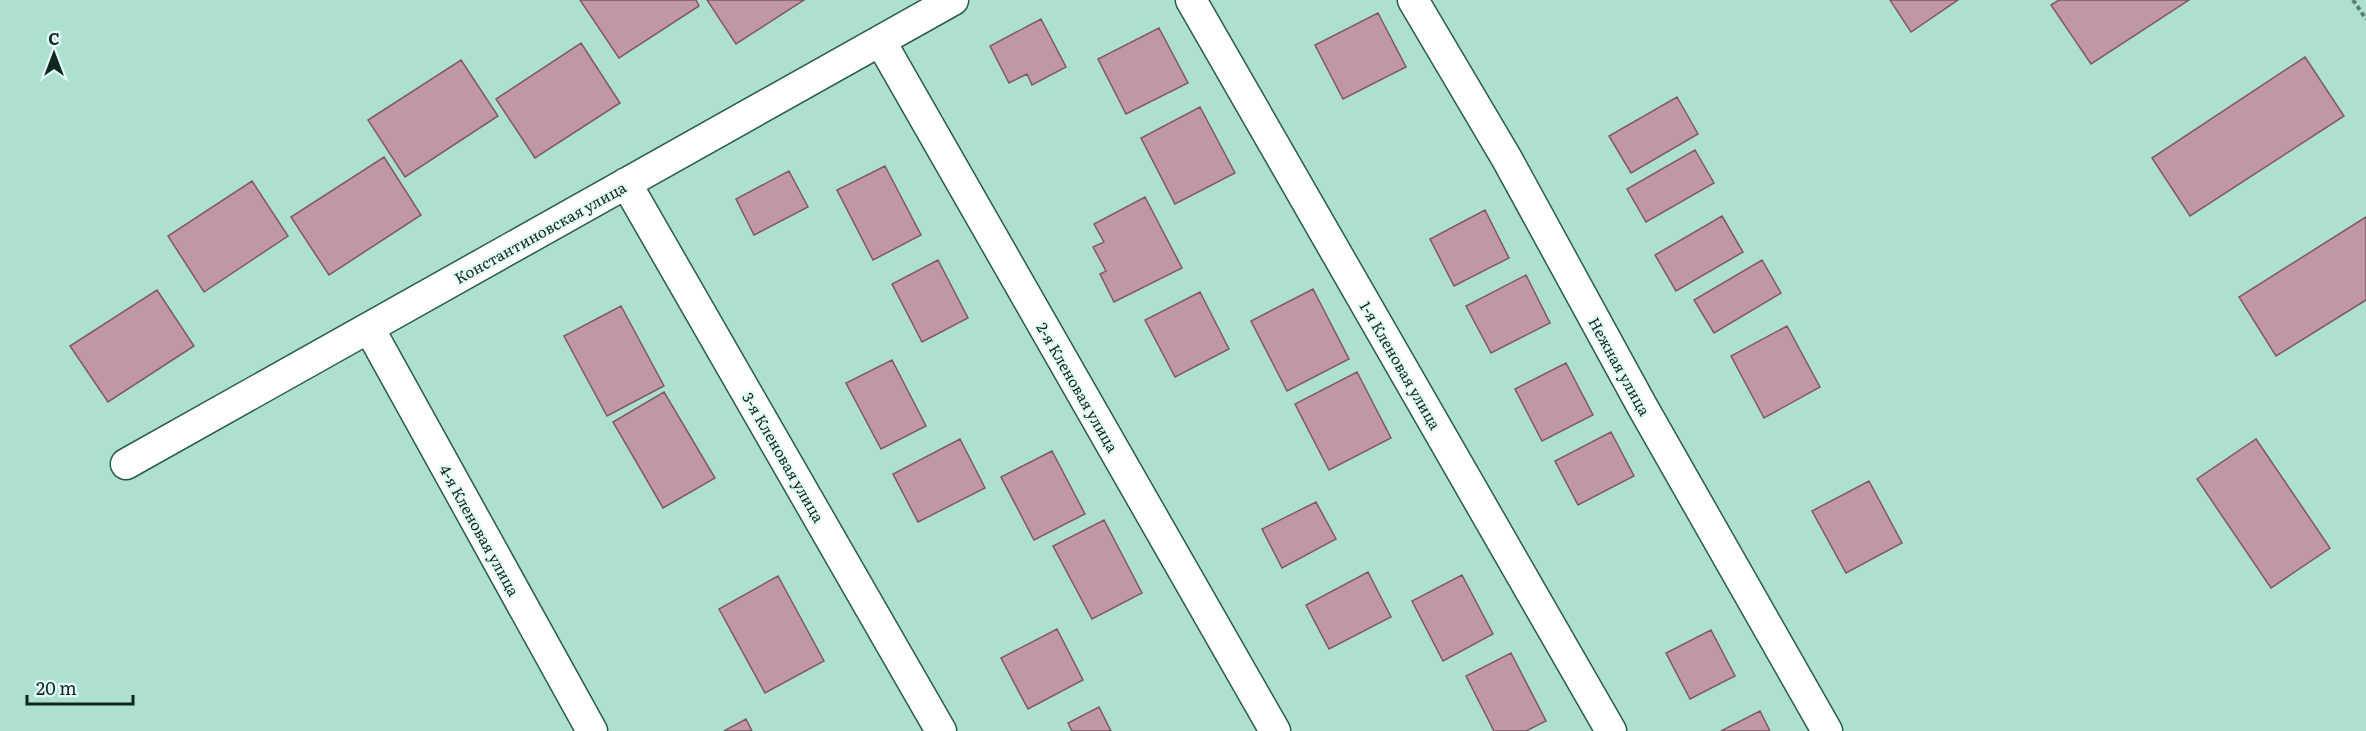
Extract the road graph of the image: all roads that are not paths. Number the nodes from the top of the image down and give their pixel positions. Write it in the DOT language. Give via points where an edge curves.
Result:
graph roads {
  1 [pos="953,0"];
  2 [pos="1191,0"];
  3 [pos="1413,0"];
  4 [pos="880,42"];
  5 [pos="626,183"];
  6 [pos="369,328"];
  7 [pos="126,464"];
  8 [pos="592,731"];
  9 [pos="941,731"];
  10 [pos="1275,731"];
  11 [pos="1611,731"];
  12 [pos="1827,731"];
  1 -- 4 [label="street, Константиновская улица"];
  2 -- 11 [label="street, 1-я Кленовая улица"];
  3 -- 12 [label="street, Нежная улица" via="1507,159"];
  4 -- 5 [label="street, Константиновская улица"];
  4 -- 10 [label="street, 2-я Кленовая улица"];
  5 -- 6 [label="street, Константиновская улица"];
  5 -- 9 [label="street, 3-я Кленовая улица"];
  6 -- 7 [label="street, Константиновская улица"];
  6 -- 8 [label="street, 4-я Кленовая улица"];
}
